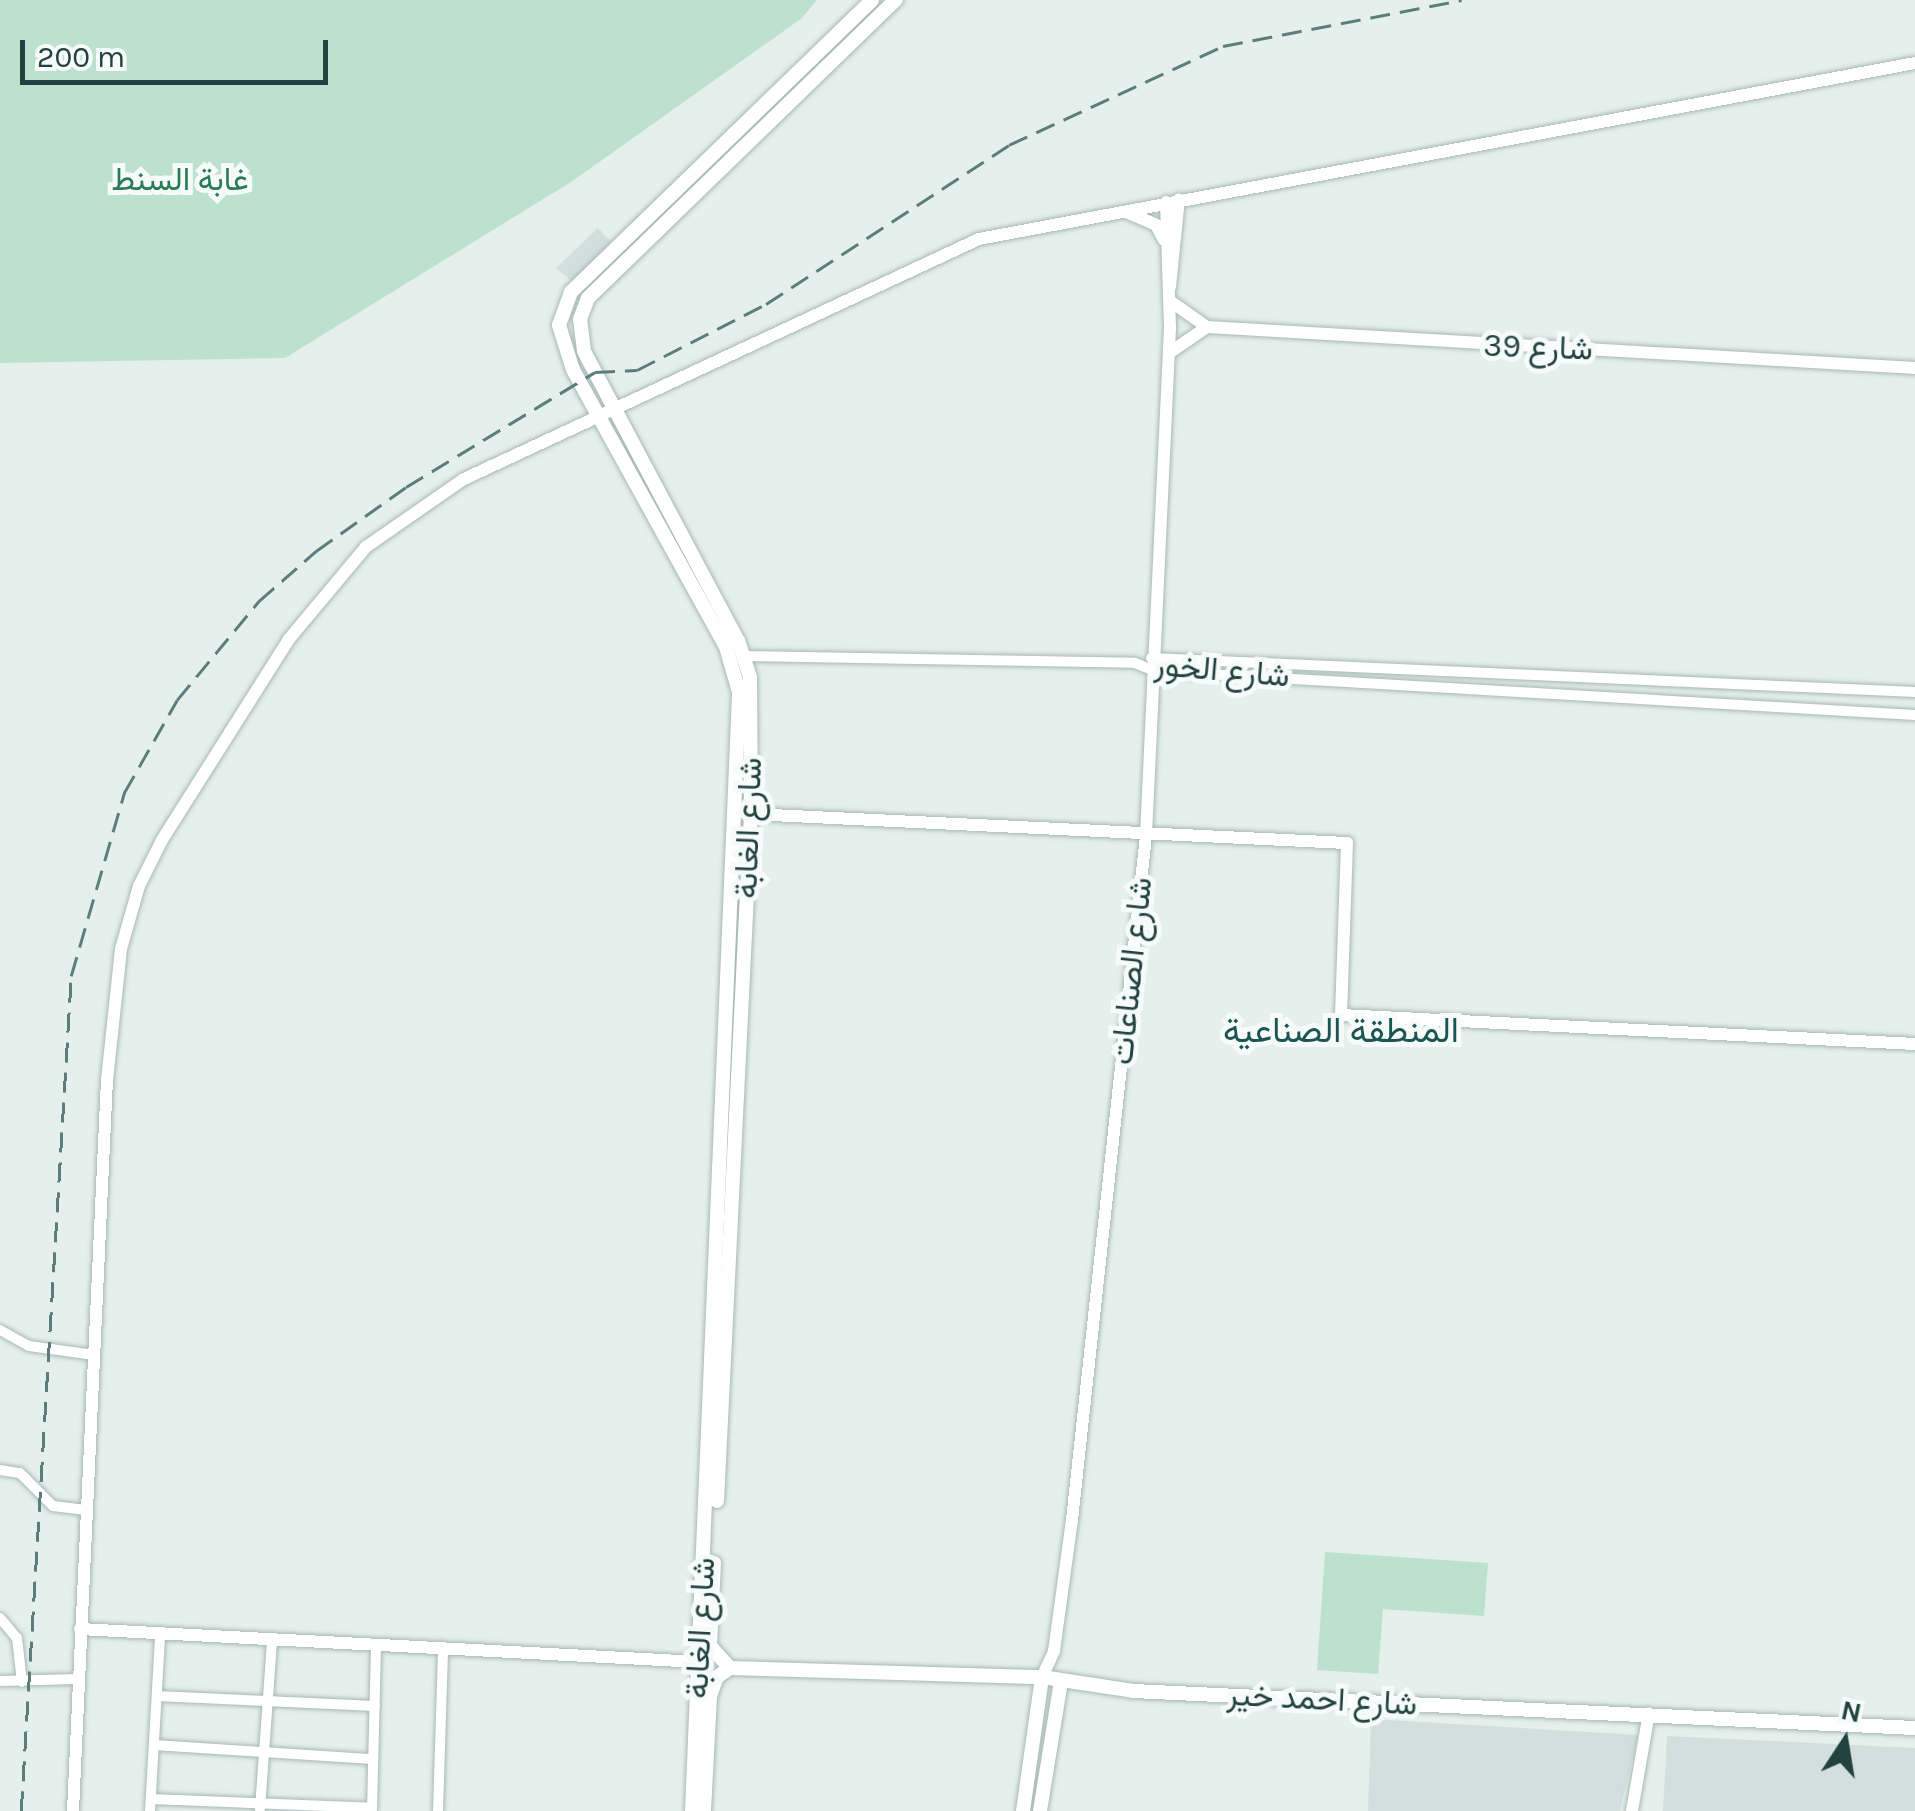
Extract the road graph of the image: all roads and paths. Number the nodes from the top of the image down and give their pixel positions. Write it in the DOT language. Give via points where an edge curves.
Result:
graph roads {
  1 [pos="872,0"];
  2 [pos="896,0"];
  3 [pos="1915,63"];
  4 [pos="1173,201"];
  5 [pos="1123,211"];
  6 [pos="1166,252"];
  7 [pos="1170,294"];
  8 [pos="1208,327"];
  9 [pos="1169,353"];
  10 [pos="1915,368"];
  11 [pos="608,414"];
  12 [pos="744,656"];
  13 [pos="1155,663"];
  14 [pos="1449,667"];
  15 [pos="1448,687"];
  16 [pos="1872,690"];
  17 [pos="1915,692"];
  18 [pos="1871,712"];
  19 [pos="1915,714"];
  20 [pos="751,814"];
  21 [pos="1146,835"];
  22 [pos="1915,1044"];
  23 [pos="0,1330"];
  24 [pos="94,1354"];
  25 [pos="0,1470"];
  26 [pos="88,1510"];
  27 [pos="0,1618"];
  28 [pos="80,1629"];
  29 [pos="4,1630"];
  30 [pos="160,1635"];
  31 [pos="272,1640"];
  32 [pos="376,1646"];
  33 [pos="444,1650"];
  34 [pos="1054,1652"];
  35 [pos="700,1662"];
  36 [pos="730,1668"];
  37 [pos="1042,1677"];
  38 [pos="77,1680"];
  39 [pos="1061,1681"];
  40 [pos="0,1682"];
  41 [pos="22,1682"];
  42 [pos="157,1696"];
  43 [pos="268,1701"];
  44 [pos="375,1706"];
  45 [pos="1649,1714"];
  46 [pos="1915,1728"];
  47 [pos="154,1745"];
  48 [pos="264,1753"];
  49 [pos="373,1759"];
  50 [pos="700,1760"];
  51 [pos="150,1805"];
  52 [pos="260,1808"];
  53 [pos="372,1809"];
  54 [pos="73,1811"];
  55 [pos="438,1811"];
  56 [pos="692,1811"];
  57 [pos="704,1811"];
  58 [pos="1023,1811"];
  59 [pos="1040,1811"];
  60 [pos="1632,1811"];
  1 -- 11 [label="main road, شارع الغابة" via="566,298 562,342"];
  2 -- 11 [label="main road, شارع الغابة" via="588,298 581,338"];
  3 -- 4 [label="street"];
  4 -- 5 [label="street"];
  4 -- 6 [label="street"];
  4 -- 7 [label="street"];
  5 -- 6 [label="street" via="1156,225"];
  5 -- 11 [label="street" via="963,246"];
  6 -- 7 [label="street"];
  7 -- 8 [label="street"];
  7 -- 9 [label="street, شارع الصناعات"];
  8 -- 9 [label="street"];
  8 -- 10 [label="street, شارع 39"];
  9 -- 13 [label="street, شارع الصناعات"];
  11 -- 12 [label="main road, شارع الغابة"];
  11 -- 24 [label="street" via="437,492 366,548 283,648 162,840 133,906 114,993"];
  11 -- 35 [label="main road, شارع الغابة" via="726,647 739,692"];
  12 -- 13 [label="street, شارع الخور"];
  12 -- 20 [label="main road, شارع الغابة" via="752,695"];
  13 -- 14 [label="street"];
  13 -- 15 [label="street, شارع الخور"];
  13 -- 21 [label="street, شارع الصناعات"];
  14 -- 15 [label="street"];
  14 -- 16 [label="street"];
  15 -- 18 [label="street, شارع الخور"];
  16 -- 17 [label="street"];
  16 -- 18 [label="street"];
  18 -- 19 [label="street"];
  20 -- 21 [label="street"];
  20 -- 36 [label="main road, شارع الغابة" via="710,1636 712,1654"];
  21 -- 22 [label="street" via="1347,843 1341,1016"];
  21 -- 34 [label="street, شارع الصناعات"];
  23 -- 24 [label="street" via="28,1346"];
  24 -- 26 [label="street"];
  25 -- 26 [label="street" via="20,1473 53,1506"];
  26 -- 28 [label="street"];
  27 -- 29 [label="street"];
  28 -- 30 [label="street"];
  28 -- 38 [label="street"];
  29 -- 41 [label="street" via="17,1638"];
  30 -- 31 [label="street"];
  30 -- 42 [label="street"];
  31 -- 32 [label="street"];
  31 -- 43 [label="street"];
  32 -- 33 [label="street"];
  32 -- 44 [label="street"];
  33 -- 35 [label="street"];
  33 -- 55 [label="street"];
  34 -- 37 [label="street"];
  34 -- 39 [label="street"];
  35 -- 50 [label="main road, شارع الغابة"];
  36 -- 37 [label="main road, شارع احمد خير"];
  36 -- 50 [label="main road, شارع الغابة" via="712,1688"];
  37 -- 39 [label="main road, شارع احمد خير"];
  37 -- 58 [label="main road"];
  38 -- 41 [label="street"];
  38 -- 54 [label="street"];
  39 -- 45 [label="main road, شارع احمد خير" via="1133,1691"];
  39 -- 59 [label="main road"];
  40 -- 41 [label="street"];
  42 -- 43 [label="street"];
  42 -- 47 [label="street"];
  43 -- 44 [label="street"];
  43 -- 48 [label="street"];
  44 -- 49 [label="street"];
  45 -- 46 [label="main road, شارع احمد خير"];
  45 -- 60 [label="street"];
  47 -- 48 [label="street"];
  47 -- 51 [label="street"];
  48 -- 49 [label="street"];
  48 -- 52 [label="street"];
  49 -- 53 [label="street"];
  50 -- 56 [label="main road, شارع الغابة"];
  50 -- 57 [label="main road, شارع الغابة"];
  51 -- 52 [label="street"];
  52 -- 53 [label="street"];
}
